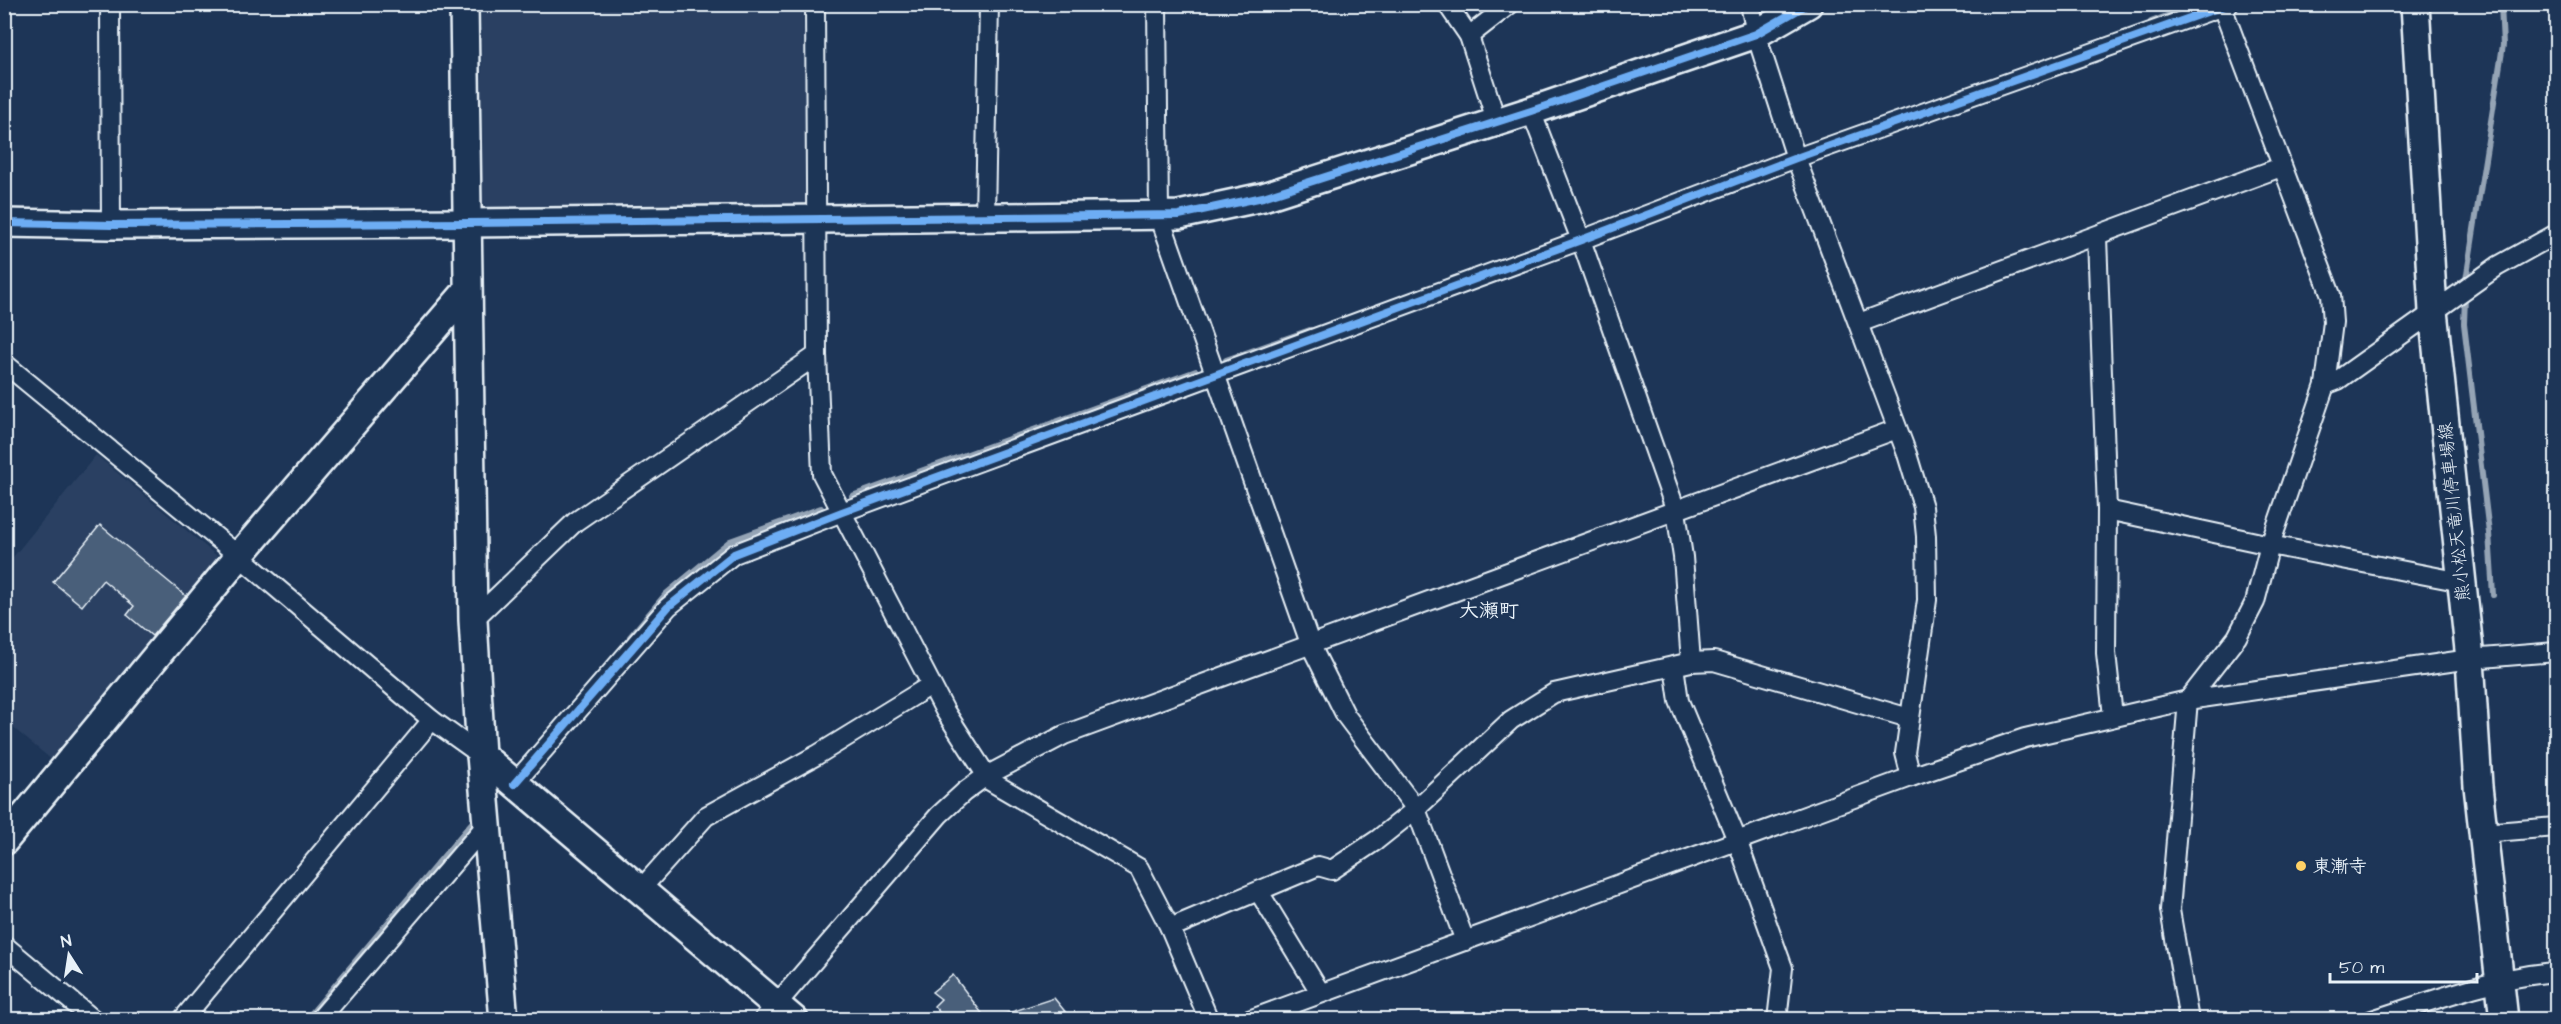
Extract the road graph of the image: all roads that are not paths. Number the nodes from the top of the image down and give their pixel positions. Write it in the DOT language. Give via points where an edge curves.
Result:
graph roads {
  1 [pos="110,4"];
  2 [pos="464,4"];
  3 [pos="815,4"];
  4 [pos="989,4"];
  5 [pos="1157,4"];
  6 [pos="1447,4"];
  7 [pos="1510,4"];
  8 [pos="1750,4"];
  9 [pos="1808,4"];
  10 [pos="2415,4"];
  11 [pos="2224,5"];
  12 [pos="1756,34"];
  13 [pos="1469,36"];
  14 [pos="1532,111"];
  15 [pos="1497,123"];
  16 [pos="1796,158"];
  17 [pos="2281,167"];
  18 [pos="1159,215"];
  19 [pos="985,217"];
  20 [pos="816,220"];
  21 [pos="4,223"];
  22 [pos="467,223"];
  23 [pos="111,225"];
  24 [pos="2556,234"];
  25 [pos="2097,237"];
  26 [pos="1581,240"];
  27 [pos="467,291"];
  28 [pos="2433,311"];
  29 [pos="1858,323"];
  30 [pos="817,355"];
  31 [pos="4,363"];
  32 [pos="1214,374"];
  33 [pos="2325,385"];
  34 [pos="1897,429"];
  35 [pos="2107,510"];
  36 [pos="1676,511"];
  37 [pos="842,512"];
  38 [pos="2270,545"];
  39 [pos="239,556"];
  40 [pos="2462,582"];
  41 [pos="473,620"];
  42 [pos="1311,646"];
  43 [pos="2556,652"];
  44 [pos="2470,659"];
  45 [pos="1683,664"];
  46 [pos="932,685"];
  47 [pos="2188,700"];
  48 [pos="2113,716"];
  49 [pos="1909,718"];
  50 [pos="432,720"];
  51 [pos="481,755"];
  52 [pos="987,776"];
  53 [pos="1911,777"];
  54 [pos="514,784"];
  55 [pos="1416,809"];
  56 [pos="487,824"];
  57 [pos="2556,827"];
  58 [pos="2483,833"];
  59 [pos="1737,840"];
  60 [pos="4,841"];
  61 [pos="640,890"];
  62 [pos="1259,892"];
  63 [pos="1170,928"];
  64 [pos="1465,941"];
  65 [pos="4,945"];
  66 [pos="2556,972"];
  67 [pos="2499,981"];
  68 [pos="1320,992"];
  69 [pos="778,1014"];
  70 [pos="94,1020"];
  71 [pos="182,1020"];
  72 [pos="320,1020"];
  73 [pos="504,1020"];
  74 [pos="1209,1020"];
  75 [pos="1249,1020"];
  76 [pos="1777,1020"];
  77 [pos="2189,1020"];
  78 [pos="2372,1020"];
  79 [pos="2504,1020"];
  1 -- 23 [label="street"];
  2 -- 22 [label="street"];
  3 -- 20 [label="street"];
  4 -- 19 [label="street"];
  5 -- 18 [label="street"];
  6 -- 13 [label="street"];
  7 -- 13 [label="street"];
  8 -- 12 [label="street"];
  9 -- 12 [label="street"];
  10 -- 28 [label="street, 熊小松天竜川停車場線"];
  11 -- 16 [label="street"];
  11 -- 17 [label="street"];
  12 -- 14 [label="street"];
  12 -- 16 [label="street"];
  13 -- 15 [label="street"];
  14 -- 15 [label="street"];
  14 -- 26 [label="street"];
  15 -- 18 [label="street" via="1263,197 1179,215"];
  16 -- 26 [label="street"];
  16 -- 29 [label="street"];
  17 -- 25 [label="street"];
  17 -- 33 [label="street" via="2331,296 2333,322"];
  18 -- 19 [label="street"];
  18 -- 32 [label="street"];
  19 -- 20 [label="street"];
  20 -- 22 [label="street"];
  20 -- 30 [label="street"];
  21 -- 23 [label="street"];
  22 -- 23 [label="street"];
  22 -- 27 [label="street"];
  24 -- 28 [label="street" via="2498,266"];
  25 -- 29 [label="street"];
  25 -- 35 [label="street"];
  26 -- 32 [label="street"];
  26 -- 36 [label="street"];
  27 -- 39 [label="street"];
  27 -- 41 [label="street"];
  28 -- 33 [label="street" via="2338,380"];
  28 -- 40 [label="street, 熊小松天竜川停車場線"];
  29 -- 34 [label="street"];
  30 -- 37 [label="street" via="822,474"];
  30 -- 41 [label="street" via="574,522"];
  31 -- 39 [label="street"];
  32 -- 37 [label="street"];
  32 -- 42 [label="street"];
  33 -- 38 [label="street"];
  34 -- 36 [label="street"];
  34 -- 49 [label="street" via="1923,507 1926,536 1926,600"];
  35 -- 38 [label="street"];
  35 -- 48 [label="street" via="2106,653"];
  36 -- 42 [label="street"];
  36 -- 45 [label="street" via="1683,557"];
  37 -- 46 [label="street"];
  37 -- 54 [label="street" via="734,554 668,607"];
  38 -- 40 [label="street"];
  38 -- 47 [label="street" via="2245,625"];
  39 -- 50 [label="street"];
  39 -- 60 [label="street"];
  40 -- 44 [label="street, 熊小松天竜川停車場線"];
  41 -- 51 [label="street"];
  42 -- 52 [label="street" via="1064,735"];
  42 -- 55 [label="street" via="1346,716"];
  43 -- 44 [label="street"];
  44 -- 47 [label="street"];
  44 -- 58 [label="street, 熊小松天竜川停車場線"];
  45 -- 49 [label="street" via="1714,661"];
  45 -- 55 [label="street" via="1554,693 1511,720"];
  45 -- 59 [label="street" via="1679,701"];
  46 -- 52 [label="street"];
  46 -- 61 [label="street" via="706,816"];
  47 -- 48 [label="street"];
  47 -- 77 [label="street" via="2170,910"];
  48 -- 53 [label="street" via="2025,738"];
  49 -- 53 [label="street" via="1905,753"];
  50 -- 51 [label="street"];
  50 -- 71 [label="street"];
  51 -- 54 [label="street"];
  51 -- 56 [label="street"];
  52 -- 63 [label="street" via="1139,868"];
  52 -- 69 [label="street" via="939,815"];
  53 -- 59 [label="street"];
  54 -- 61 [label="street"];
  55 -- 62 [label="street" via="1332,870 1318,866"];
  55 -- 64 [label="street"];
  56 -- 72 [label="street"];
  56 -- 73 [label="street"];
  57 -- 58 [label="street"];
  58 -- 67 [label="street, 熊小松天竜川停車場線"];
  59 -- 64 [label="street"];
  59 -- 76 [label="street" via="1783,968"];
  61 -- 69 [label="street"];
  62 -- 63 [label="street"];
  62 -- 68 [label="street"];
  63 -- 74 [label="street"];
  64 -- 68 [label="street"];
  65 -- 70 [label="street"];
  66 -- 67 [label="street"];
  67 -- 78 [label="street"];
  67 -- 79 [label="street, 熊小松天竜川停車場線"];
  68 -- 75 [label="street"];
}
